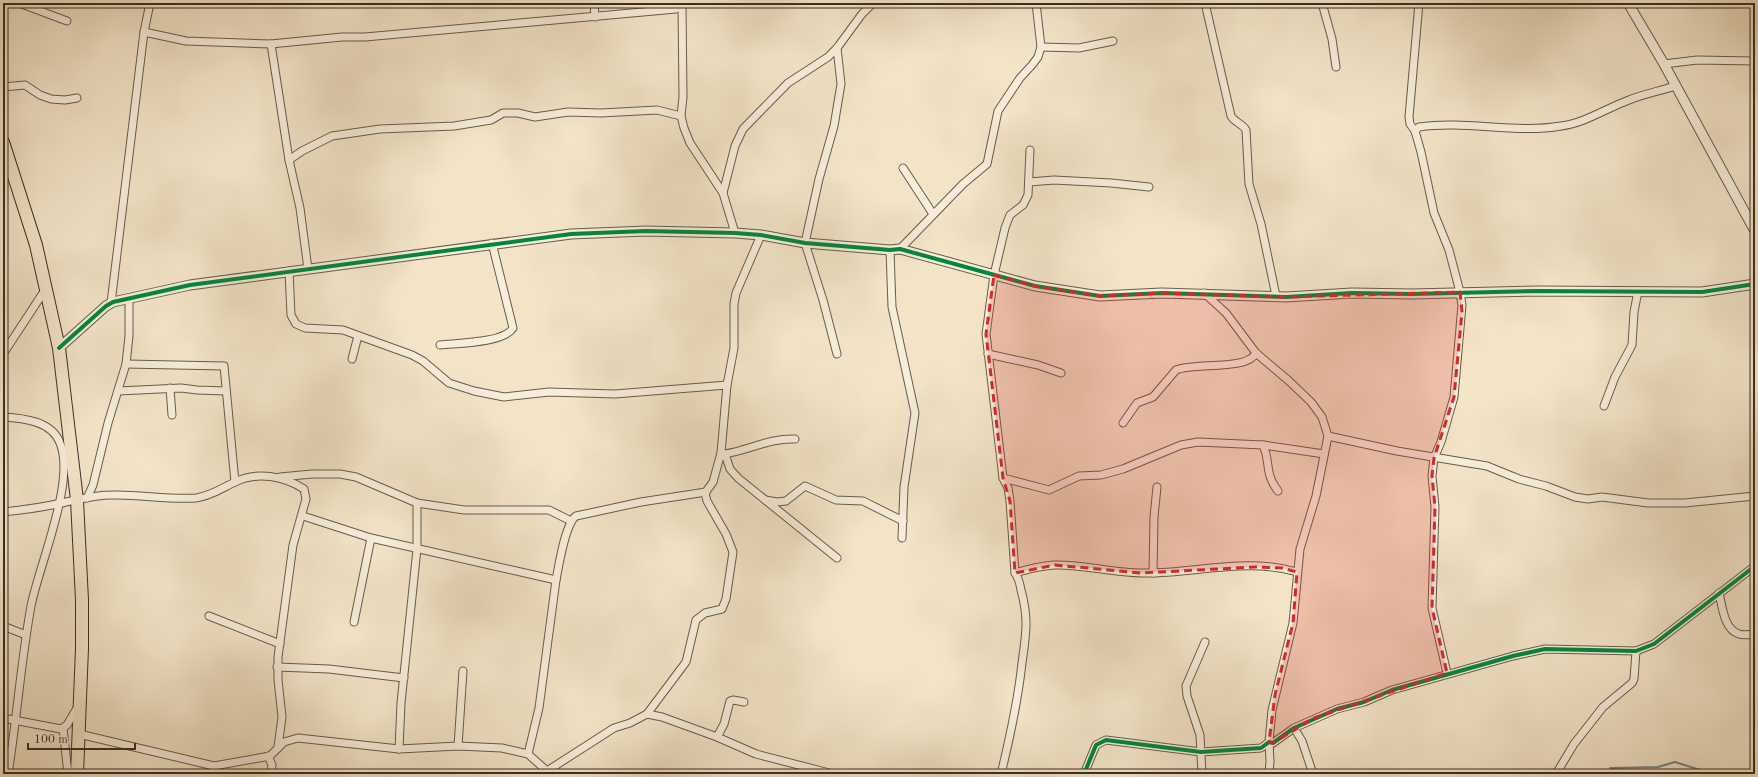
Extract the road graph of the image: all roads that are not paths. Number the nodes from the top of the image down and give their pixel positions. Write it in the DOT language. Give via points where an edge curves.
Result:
graph roads {
  1 [pos="19,3"];
  2 [pos="150,3"];
  3 [pos="594,3"];
  4 [pos="873,3"];
  5 [pos="1036,3"];
  6 [pos="1205,3"];
  7 [pos="1322,3"];
  8 [pos="1419,3"];
  9 [pos="1628,3"];
  10 [pos="684,4"];
  11 [pos="595,17"];
  12 [pos="67,22"];
  13 [pos="144,32"];
  14 [pos="1113,41"];
  15 [pos="272,44"];
  16 [pos="1041,47"];
  17 [pos="837,48"];
  18 [pos="1755,61"];
  19 [pos="1664,64"];
  20 [pos="1336,67"];
  21 [pos="1675,86"];
  22 [pos="3,87"];
  23 [pos="76,98"];
  24 [pos="681,116"];
  25 [pos="1415,131"];
  26 [pos="3,142"];
  27 [pos="1030,150"];
  28 [pos="289,160"];
  29 [pos="903,168"];
  30 [pos="1030,182"];
  31 [pos="1149,187"];
  32 [pos="723,193"];
  33 [pos="933,214"];
  34 [pos="1755,231"];
  35 [pos="735,233"];
  36 [pos="761,235"];
  37 [pos="492,243"];
  38 [pos="805,243"];
  39 [pos="900,249"];
  40 [pos="890,250"];
  41 [pos="308,269"];
  42 [pos="290,271"];
  43 [pos="994,275"];
  44 [pos="1755,284"];
  45 [pos="45,290"];
  46 [pos="1638,291"];
  47 [pos="1460,292"];
  48 [pos="1204,293"];
  49 [pos="1276,296"];
  50 [pos="129,298"];
  51 [pos="111,303"];
  52 [pos="358,336"];
  53 [pos="440,345"];
  54 [pos="59,348"];
  55 [pos="1256,353"];
  56 [pos="3,354"];
  57 [pos="837,354"];
  58 [pos="988,354"];
  59 [pos="352,359"];
  60 [pos="126,364"];
  61 [pos="1061,373"];
  62 [pos="727,385"];
  63 [pos="170,388"];
  64 [pos="226,391"];
  65 [pos="118,392"];
  66 [pos="1604,406"];
  67 [pos="172,415"];
  68 [pos="3,417"];
  69 [pos="1124,423"];
  70 [pos="1328,436"];
  71 [pos="795,439"];
  72 [pos="1263,445"];
  73 [pos="723,453"];
  74 [pos="1324,454"];
  75 [pos="1434,458"];
  76 [pos="278,478"];
  77 [pos="1003,478"];
  78 [pos="235,482"];
  79 [pos="1157,487"];
  80 [pos="1278,491"];
  81 [pos="706,492"];
  82 [pos="1755,496"];
  83 [pos="82,499"];
  84 [pos="765,500"];
  85 [pos="417,503"];
  86 [pos="58,504"];
  87 [pos="3,512"];
  88 [pos="303,516"];
  89 [pos="903,520"];
  90 [pos="571,521"];
  91 [pos="371,538"];
  92 [pos="902,538"];
  93 [pos="417,549"];
  94 [pos="837,558"];
  95 [pos="1755,566"];
  96 [pos="1297,572"];
  97 [pos="1015,573"];
  98 [pos="1153,573"];
  99 [pos="556,580"];
  100 [pos="1719,593"];
  101 [pos="209,616"];
  102 [pos="354,622"];
  103 [pos="3,626"];
  104 [pos="1755,634"];
  105 [pos="26,635"];
  106 [pos="1204,642"];
  107 [pos="280,644"];
  108 [pos="1636,651"];
  109 [pos="277,667"];
  110 [pos="464,671"];
  111 [pos="1447,673"];
  112 [pos="404,678"];
  113 [pos="744,702"];
  114 [pos="79,705"];
  115 [pos="647,714"];
  116 [pos="3,718"];
  117 [pos="16,722"];
  118 [pos="63,728"];
  119 [pos="1294,728"];
  120 [pos="79,734"];
  121 [pos="717,736"];
  122 [pos="1269,742"];
  123 [pos="458,746"];
  124 [pos="278,747"];
  125 [pos="398,749"];
  126 [pos="1201,752"];
  127 [pos="528,754"];
  128 [pos="268,756"];
  129 [pos="545,772"];
  130 [pos="8,774"];
  131 [pos="68,774"];
  132 [pos="77,774"];
  133 [pos="272,774"];
  134 [pos="833,774"];
  135 [pos="1001,774"];
  136 [pos="1084,774"];
  137 [pos="1202,774"];
  138 [pos="1269,774"];
  139 [pos="1313,774"];
  140 [pos="1556,774"];
  1 -- 12 [label="street"];
  2 -- 13 [label="street"];
  3 -- 11 [label="street"];
  4 -- 17 [label="street"];
  5 -- 16 [label="street"];
  6 -- 49 [label="street" via="1231,116 1234,121 1244,125 1246,130 1249,184 1262,224"];
  7 -- 20 [label="street" via="1332,39"];
  8 -- 25 [label="street" via="1409,117"];
  9 -- 19 [label="street"];
  10 -- 11 [label="street" via="676,9"];
  10 -- 24 [label="street"];
  11 -- 15 [label="street"];
  13 -- 15 [label="street" via="186,41"];
  13 -- 51 [label="street"];
  14 -- 16 [label="street" via="1079,48"];
  15 -- 28 [label="street"];
  16 -- 33 [label="street" via="1038,57 1020,78 998,112 987,164"];
  17 -- 32 [label="street" via="828,57 788,83 743,129 735,146"];
  17 -- 38 [label="street" via="841,84 834,126"];
  18 -- 19 [label="street" via="1697,60"];
  19 -- 21 [label="street"];
  21 -- 25 [label="street" via="1630,99 1574,124 1543,129 1443,125 1419,127"];
  21 -- 34 [label="street"];
  22 -- 23 [label="street" via="25,85 51,99"];
  24 -- 28 [label="street" via="657,110 568,112 535,117 503,113 491,120 454,126 374,130 332,136"];
  24 -- 32 [label="street" via="690,143"];
  25 -- 47 [label="street" via="1434,213 1449,250"];
  26 -- 45 [label="highway" via="36,245"];
  27 -- 30 [label="street"];
  28 -- 41 [label="street" via="300,208"];
  29 -- 33 [label="street"];
  30 -- 31 [label="street" via="1111,182"];
  30 -- 43 [label="street" via="1028,196 1023,205 1012,213 1007,222"];
  32 -- 35 [label="street"];
  33 -- 39 [label="street"];
  35 -- 36 [label="street"];
  35 -- 37 [label="street" via="646,231 571,234"];
  36 -- 38 [label="street"];
  36 -- 62 [label="street" via="736,293 734,348"];
  37 -- 41 [label="street"];
  37 -- 53 [label="street" via="513,328 507,334 497,337"];
  38 -- 40 [label="street"];
  38 -- 57 [label="street"];
  39 -- 40 [label="street"];
  39 -- 43 [label="street"];
  40 -- 89 [label="street" via="892,307 916,413 904,487"];
  41 -- 42 [label="street"];
  42 -- 50 [label="street" via="190,285"];
  42 -- 52 [label="street" via="291,315 296,324 305,328 340,330"];
  43 -- 48 [label="street" via="1035,286 1100,296"];
  43 -- 58 [label="street" via="986,334"];
  44 -- 46 [label="street" via="1712,292"];
  45 -- 54 [label="highway"];
  45 -- 56 [label="street"];
  46 -- 47 [label="street"];
  46 -- 66 [label="street" via="1632,345 1615,377"];
  47 -- 49 [label="street"];
  47 -- 75 [label="street" via="1462,312 1454,397"];
  48 -- 49 [label="street"];
  48 -- 55 [label="street" via="1226,314"];
  50 -- 51 [label="street"];
  50 -- 60 [label="street"];
  51 -- 54 [label="street"];
  52 -- 59 [label="street"];
  52 -- 62 [label="street" via="412,355 454,385 499,396 549,392 615,394"];
  54 -- 83 [label="highway"];
  55 -- 69 [label="street" via="1250,360 1241,364 1204,365 1176,370 1153,396 1136,404"];
  55 -- 70 [label="street" via="1311,402 1322,417"];
  58 -- 61 [label="street"];
  58 -- 77 [label="street"];
  60 -- 64 [label="street" via="223,366"];
  60 -- 65 [label="street"];
  62 -- 73 [label="street"];
  63 -- 64 [label="street"];
  63 -- 65 [label="street"];
  63 -- 67 [label="street"];
  64 -- 78 [label="street"];
  65 -- 83 [label="street" via="93,485"];
  68 -- 86 [label="street" via="36,422 57,436 64,465"];
  70 -- 74 [label="street"];
  70 -- 75 [label="street"];
  71 -- 73 [label="street" via="775,440 736,452"];
  72 -- 74 [label="street"];
  72 -- 77 [label="street" via="1204,442 1186,444 1123,469 1101,475 1079,476 1049,490"];
  72 -- 80 [label="street" via="1269,478"];
  73 -- 81 [label="street" via="713,482"];
  73 -- 84 [label="street" via="730,469 738,478"];
  74 -- 96 [label="street" via="1316,496 1300,549"];
  75 -- 82 [label="street" via="1488,466 1519,479 1588,499 1602,497 1648,503 1685,503"];
  75 -- 111 [label="street" via="1432,608"];
  76 -- 78 [label="street" via="257,476"];
  76 -- 85 [label="street" via="340,474 356,477"];
  76 -- 88 [label="street" via="305,490"];
  77 -- 97 [label="street" via="1010,501"];
  78 -- 83 [label="street" via="209,495 196,498 111,495"];
  79 -- 98 [label="street"];
  81 -- 90 [label="street" via="581,514"];
  81 -- 115 [label="street" via="707,501 733,552 726,599 722,609 705,613 696,620 686,662"];
  83 -- 86 [label="street"];
  83 -- 114 [label="highway"];
  84 -- 89 [label="street" via="786,501 805,486 836,500 863,502"];
  84 -- 94 [label="street"];
  85 -- 90 [label="street" via="464,510 549,510"];
  85 -- 93 [label="street"];
  86 -- 87 [label="street"];
  86 -- 105 [label="street" via="37,580"];
  88 -- 91 [label="street"];
  88 -- 107 [label="street" via="293,546"];
  89 -- 92 [label="street"];
  90 -- 99 [label="street"];
  91 -- 93 [label="street"];
  91 -- 102 [label="street"];
  93 -- 99 [label="street"];
  93 -- 112 [label="street"];
  95 -- 100 [label="street"];
  96 -- 98 [label="street" via="1282,568 1255,567"];
  96 -- 122 [label="street" via="1293,623 1275,695"];
  97 -- 98 [label="street" via="1055,565"];
  97 -- 135 [label="street" via="1025,603 1027,640 1013,727"];
  99 -- 127 [label="street" via="539,708"];
  100 -- 104 [label="street" via="1724,614 1732,630 1741,635"];
  100 -- 108 [label="street" via="1654,644"];
  101 -- 107 [label="street"];
  103 -- 105 [label="street"];
  105 -- 117 [label="street"];
  106 -- 126 [label="street" via="1186,686 1200,735"];
  107 -- 109 [label="street"];
  108 -- 111 [label="street" via="1545,650"];
  108 -- 140 [label="street" via="1632,683 1603,707 1574,744"];
  109 -- 112 [label="street" via="329,669"];
  109 -- 124 [label="street" via="282,716"];
  110 -- 123 [label="street"];
  111 -- 119 [label="street" via="1337,709"];
  112 -- 125 [label="street"];
  113 -- 121 [label="street" via="730,702 724,724"];
  114 -- 118 [label="street" via="70,722"];
  114 -- 120 [label="highway"];
  115 -- 121 [label="street"];
  115 -- 129 [label="street" via="614,728"];
  116 -- 117 [label="street"];
  117 -- 118 [label="street"];
  117 -- 130 [label="street"];
  118 -- 131 [label="street"];
  119 -- 122 [label="street" via="1273,743"];
  119 -- 139 [label="street" via="1302,741"];
  120 -- 128 [label="street" via="214,766"];
  120 -- 132 [label="highway"];
  121 -- 134 [label="street" via="756,754"];
  122 -- 126 [label="street" via="1261,748"];
  122 -- 138 [label="street"];
  123 -- 125 [label="street"];
  123 -- 127 [label="street" via="502,748"];
  124 -- 125 [label="street" via="290,740 305,738"];
  124 -- 128 [label="street"];
  126 -- 136 [label="street" via="1106,740 1096,745"];
  126 -- 137 [label="street"];
  127 -- 129 [label="street"];
  128 -- 133 [label="street"];
}
